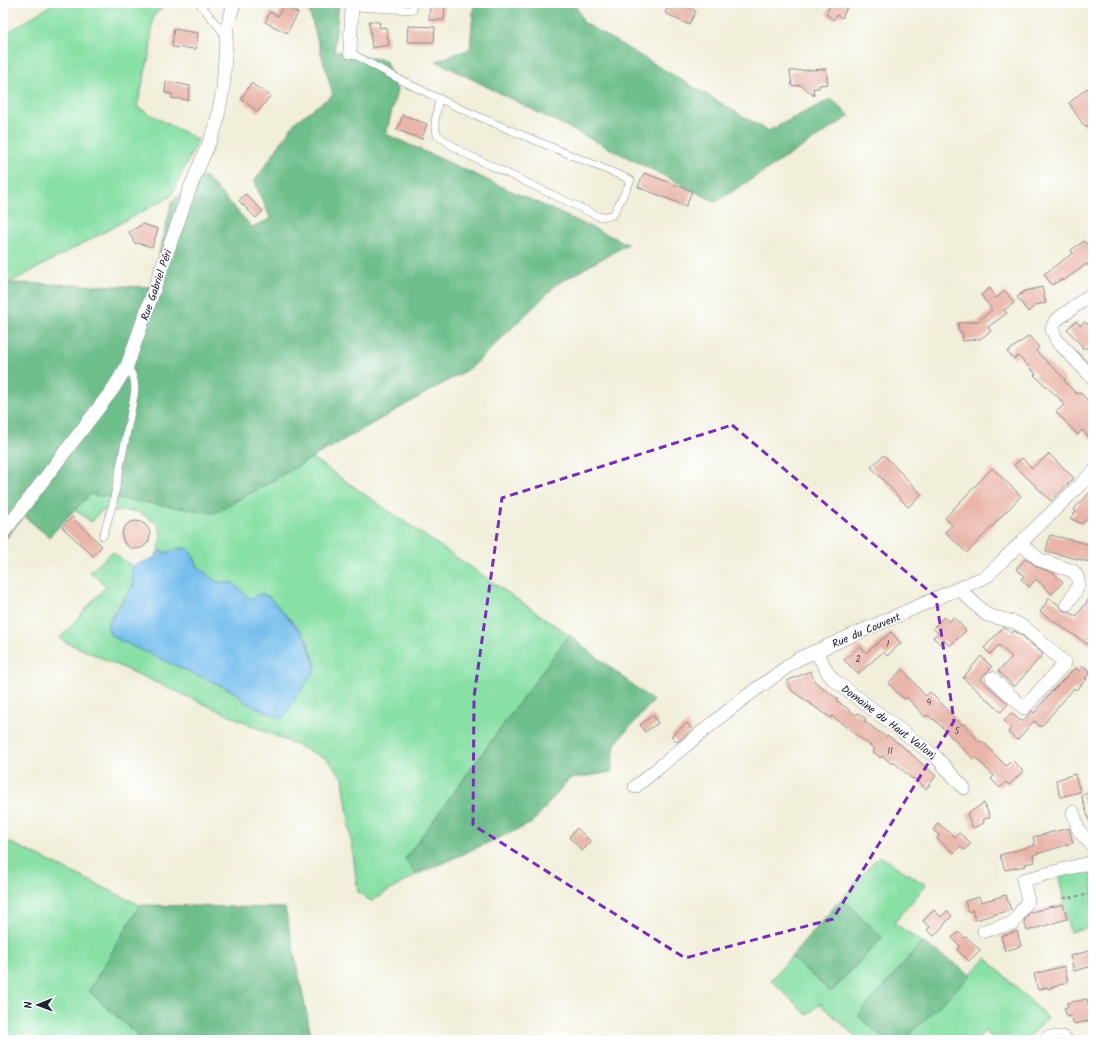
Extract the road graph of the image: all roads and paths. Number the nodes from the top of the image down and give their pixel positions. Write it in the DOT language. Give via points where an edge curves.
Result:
graph roads {
  1 [pos="199,3"];
  2 [pos="234,3"];
  3 [pos="413,3"];
  4 [pos="352,5"];
  5 [pos="226,36"];
  6 [pos="350,52"];
  7 [pos="439,98"];
  8 [pos="1093,293"];
  9 [pos="127,366"];
  10 [pos="1093,378"];
  11 [pos="1093,472"];
  12 [pos="3,533"];
  13 [pos="103,536"];
  14 [pos="1021,544"];
  15 [pos="959,589"];
  16 [pos="1067,604"];
  17 [pos="816,651"];
  18 [pos="992,678"];
  19 [pos="635,787"];
  20 [pos="964,788"];
  21 [pos="1073,812"];
  22 [pos="1093,846"];
  23 [pos="1093,862"];
  24 [pos="1093,894"];
  25 [pos="1064,898"];
  26 [pos="984,932"];
  27 [pos="1041,1040"];
  28 [pos="1071,1040"];
  1 -- 5 [label="lane"];
  2 -- 5 [label="street, Rue Gabriel Péri"];
  3 -- 4 [label="lane" via="413,10"];
  4 -- 6 [label="street"];
  5 -- 9 [label="street, Rue Gabriel Péri" via="221,103 216,126 190,188"];
  6 -- 7 [label="lane" via="388,75"];
  7 -- 7 [label="lane" via="631,180 613,215 600,217 462,152 437,135 435,122"];
  8 -- 10 [label="street" via="1055,321 1052,330 1057,341"];
  9 -- 12 [label="street, Rue Gabriel Péri" via="114,389"];
  9 -- 13 [label="lane" via="136,385 113,503"];
  11 -- 14 [label="street, Rue du Couvent"];
  14 -- 15 [label="street, Rue du Couvent" via="993,572"];
  14 -- 16 [label="street" via="1040,560 1076,574 1078,588"];
  15 -- 17 [label="street, Rue du Couvent"];
  15 -- 18 [label="street" via="987,615 1024,627 1065,663 1024,708"];
  17 -- 19 [label="street, Rue du Couvent" via="778,672"];
  17 -- 20 [label="street, Domaine du Haut Vallon" via="828,673 837,683 936,757"];
  21 -- 22 [label="street" via="1079,831"];
  23 -- 26 [label="street" via="1023,880 1028,900 1013,923"];
  24 -- 25 [label="path"];
  27 -- 28 [label="lane" via="1047,1034 1063,1034"];
}
